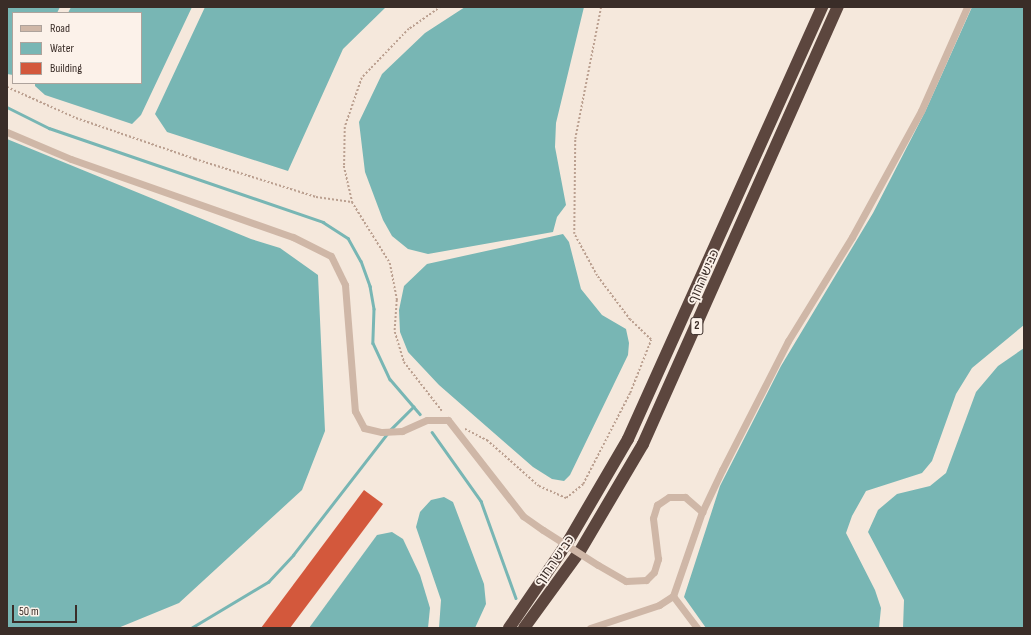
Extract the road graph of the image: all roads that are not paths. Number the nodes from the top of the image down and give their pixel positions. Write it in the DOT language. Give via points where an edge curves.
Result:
graph roads {
  1 [pos="822,7"];
  2 [pos="838,7"];
  3 [pos="967,7"];
  4 [pos="7,132"];
  5 [pos="702,512"];
  6 [pos="673,596"];
  7 [pos="509,628"];
  8 [pos="524,628"];
  9 [pos="590,628"];
  10 [pos="696,628"];
  1 -- 7 [label="highway, כביש החוף / 2" via="628,439 569,540"];
  2 -- 8 [label="highway, כביש החוף / 2" via="643,444 580,551"];
  3 -- 5 [label="street" via="921,111 852,237 788,341"];
  4 -- 5 [label="street, bridge" via="71,159 293,237 331,256 345,285 355,411 364,428 382,432 402,431 427,420 448,420 523,516 626,581 646,580 654,572 658,559 653,518 657,505 669,497 685,497"];
  5 -- 6 [label="street"];
  6 -- 9 [label="street" via="659,605"];
  6 -- 10 [label="street"];
}
